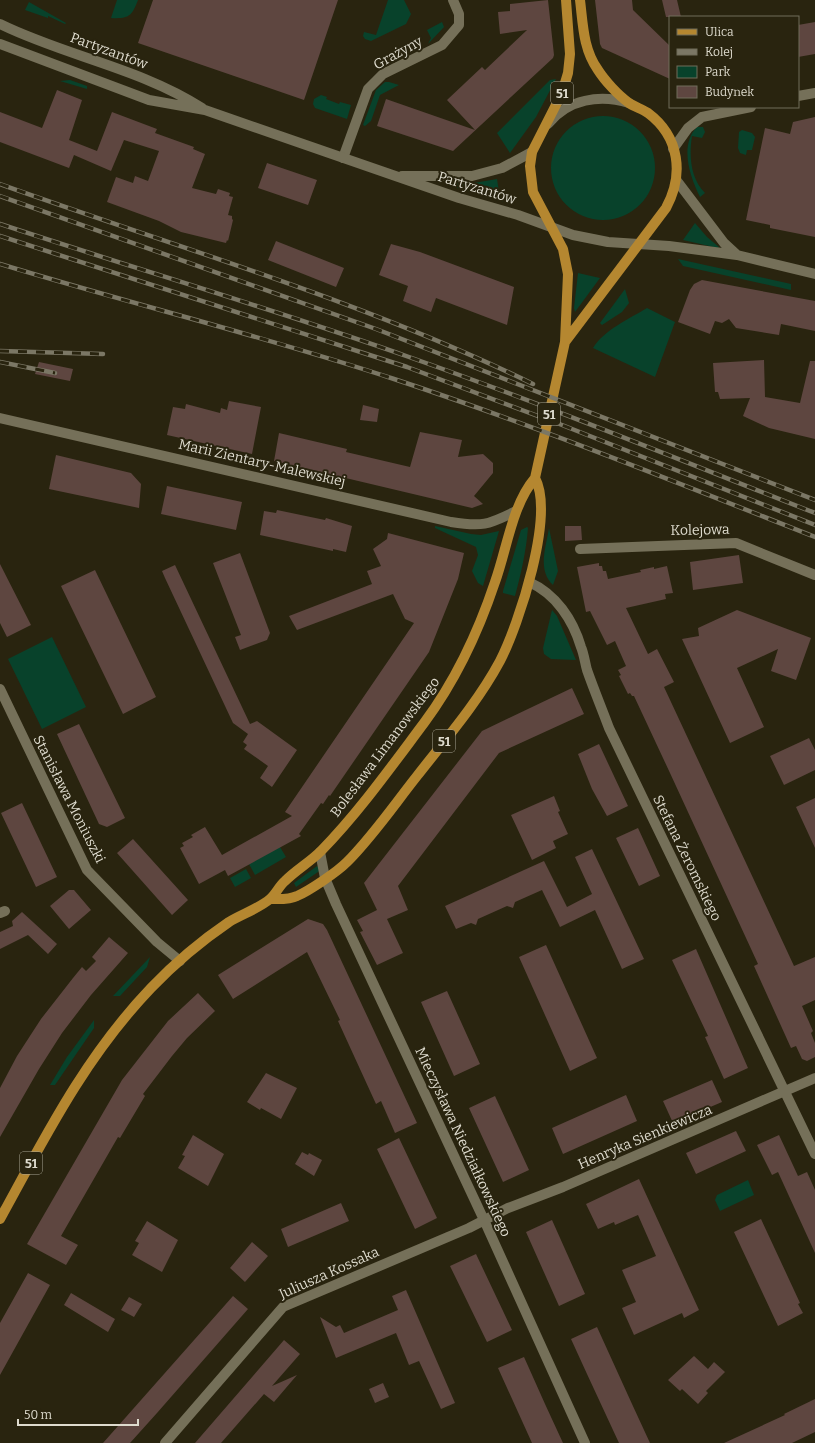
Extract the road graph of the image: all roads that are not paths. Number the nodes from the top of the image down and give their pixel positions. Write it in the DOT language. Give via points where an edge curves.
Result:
graph roads {
  1 [pos="453,0"];
  2 [pos="566,0"];
  3 [pos="580,0"];
  4 [pos="0,24"];
  5 [pos="0,44"];
  6 [pos="815,93"];
  7 [pos="799,96"];
  8 [pos="629,103"];
  9 [pos="746,108"];
  10 [pos="205,110"];
  11 [pos="544,128"];
  12 [pos="674,149"];
  13 [pos="532,152"];
  14 [pos="343,158"];
  15 [pos="394,176"];
  16 [pos="677,182"];
  17 [pos="551,228"];
  18 [pos="639,245"];
  19 [pos="737,255"];
  20 [pos="815,274"];
  21 [pos="564,346"];
  22 [pos="0,418"];
  23 [pos="535,478"];
  24 [pos="516,511"];
  25 [pos="580,549"];
  26 [pos="815,575"];
  27 [pos="529,582"];
  28 [pos="0,689"];
  29 [pos="320,852"];
  30 [pos="325,878"];
  31 [pos="270,899"];
  32 [pos="180,961"];
  33 [pos="815,1078"];
  34 [pos="786,1092"];
  35 [pos="815,1154"];
  36 [pos="0,1219"];
  37 [pos="484,1220"];
  38 [pos="165,1443"];
  39 [pos="585,1443"];
  1 -- 14 [label="street, Grażyny" via="459,14 459,25 442,45 382,74 368,89"];
  2 -- 11 [label="main road, 51" via="570,54 568,73 562,93"];
  3 -- 8 [label="main road, 51" via="589,55 601,75"];
  4 -- 10 [label="street, Partyzantów" via="155,82"];
  5 -- 10 [label="street, Partyzantów" via="149,100"];
  6 -- 7 [label="street"];
  8 -- 11 [label="street" via="606,98 582,101 561,111"];
  8 -- 12 [label="main road, 51" via="644,110 656,120 664,129"];
  9 -- 12 [label="street" via="702,117 694,122"];
  10 -- 14 [label="street, Partyzantów"];
  11 -- 13 [label="main road, 51"];
  12 -- 16 [label="main road, 51"];
  13 -- 15 [label="street, Partyzantów" via="502,168 472,176"];
  13 -- 17 [label="main road, 51" via="533,192"];
  14 -- 15 [label="street, Partyzantów"];
  15 -- 17 [label="street, Partyzantów"];
  16 -- 18 [label="main road, 51" via="666,208"];
  16 -- 19 [label="street" via="724,243"];
  17 -- 18 [label="street, Partyzantów" via="595,240"];
  17 -- 21 [label="main road, Bolesława Limanowskiego / 51" via="563,249 567,264"];
  18 -- 19 [label="street" via="669,246"];
  18 -- 21 [label="main road, Bolesława Limanowskiego / 51"];
  19 -- 20 [label="street"];
  21 -- 23 [label="main road, Bolesława Limanowskiego / 51"];
  22 -- 24 [label="street, Marii Zientary-Malewskiej" via="451,522 475,526 492,523"];
  23 -- 24 [label="main road, Bolesława Limanowskiego / 51" via="527,487"];
  23 -- 27 [label="main road, Bolesława Limanowskiego / 51" via="540,495 540,514"];
  24 -- 29 [label="main road, Bolesława Limanowskiego / 51" via="485,611 444,696 378,784"];
  25 -- 26 [label="street, Kolejowa" via="736,542"];
  27 -- 30 [label="main road, Bolesława Limanowskiego / 51" via="518,619 500,661 476,700 367,840 346,863"];
  27 -- 34 [label="street, Stefana Żeromskiego" via="552,596 564,609 581,646 609,728"];
  28 -- 32 [label="street, Stanisława Moniuszki" via="87,870 157,942"];
  29 -- 30 [label="street, Mieczysława Niedziałkowskiego"];
  29 -- 31 [label="main road, Bolesława Limanowskiego / 51" via="286,880"];
  30 -- 31 [label="main road, Bolesława Limanowskiego / 51" via="296,896"];
  30 -- 37 [label="street, Mieczysława Niedziałkowskiego"];
  31 -- 32 [label="main road, Bolesława Limanowskiego / 51" via="230,921"];
  32 -- 36 [label="main road, Bolesława Limanowskiego / 51" via="133,1008 76,1083"];
  33 -- 34 [label="street, Henryka Sienkiewicza"];
  34 -- 35 [label="street, Stefana Żeromskiego"];
  34 -- 37 [label="street, Henryka Sienkiewicza"];
  37 -- 38 [label="street, Juliusza Kossaka" via="283,1307"];
  37 -- 39 [label="street, Mieczysława Niedziałkowskiego"];
}
